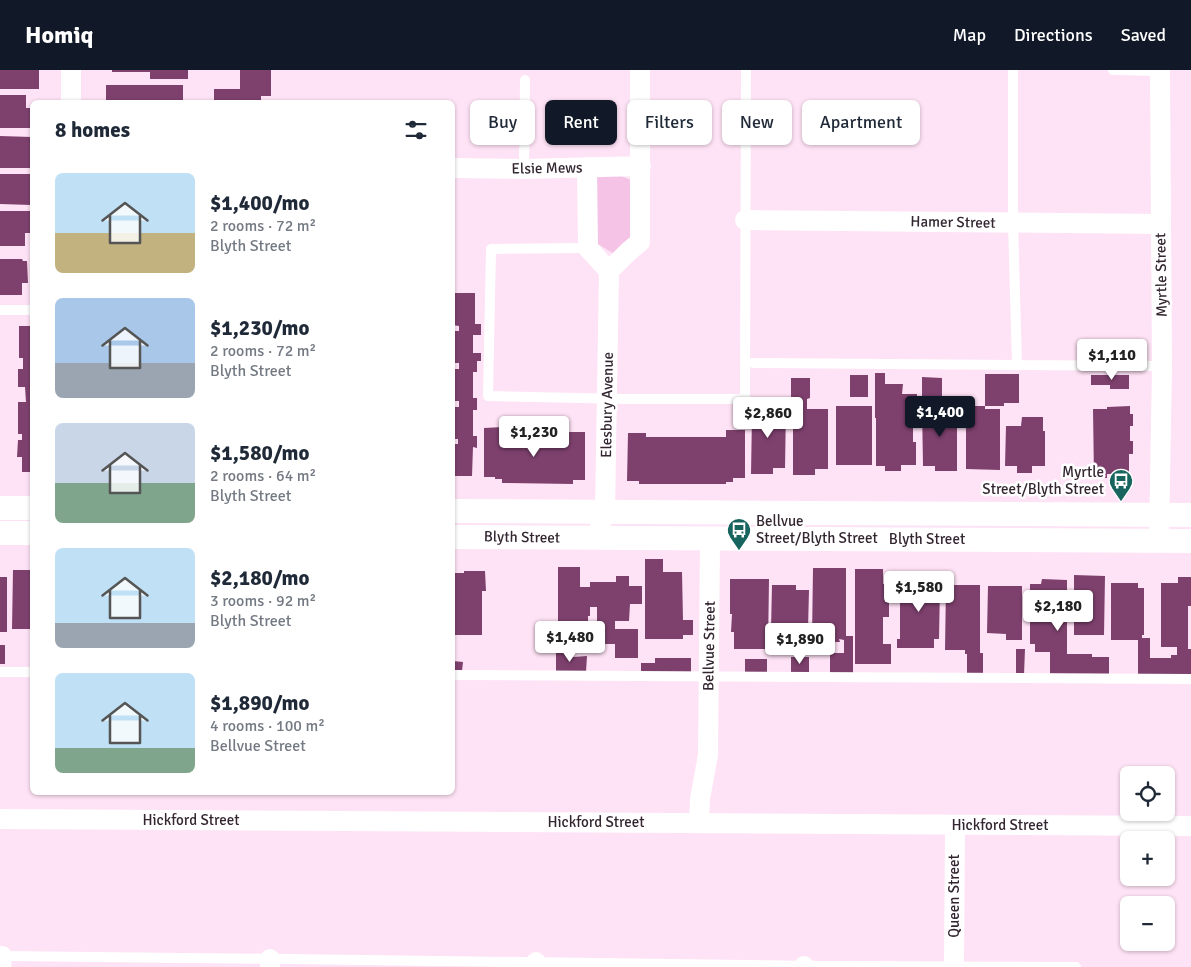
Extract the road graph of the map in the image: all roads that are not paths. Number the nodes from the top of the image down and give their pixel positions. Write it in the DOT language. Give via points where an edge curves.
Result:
graph roads {
  1 [pos="71,70"];
  2 [pos="640,70"];
  3 [pos="746,70"];
  4 [pos="1013,70"];
  5 [pos="1113,70"];
  6 [pos="1160,70"];
  7 [pos="525,80"];
  8 [pos="71,100"];
  9 [pos="641,166"];
  10 [pos="586,167"];
  11 [pos="455,168"];
  12 [pos="524,169"];
  13 [pos="745,220"];
  14 [pos="1013,223"];
  15 [pos="1161,224"];
  16 [pos="588,248"];
  17 [pos="609,271"];
  18 [pos="0,310"];
  19 [pos="30,310"];
  20 [pos="749,363"];
  21 [pos="1017,365"];
  22 [pos="1162,366"];
  23 [pos="606,399"];
  24 [pos="0,508"];
  25 [pos="30,508"];
  26 [pos="455,511"];
  27 [pos="605,512"];
  28 [pos="1159,515"];
  29 [pos="1191,515"];
  30 [pos="0,533"];
  31 [pos="30,533"];
  32 [pos="455,537"];
  33 [pos="600,538"];
  34 [pos="710,538"];
  35 [pos="1159,541"];
  36 [pos="1191,541"];
  37 [pos="0,672"];
  38 [pos="30,672"];
  39 [pos="455,675"];
  40 [pos="709,676"];
  41 [pos="1191,679"];
  42 [pos="0,819"];
  43 [pos="707,823"];
  44 [pos="955,825"];
  45 [pos="1191,826"];
  46 [pos="1,960"];
  47 [pos="270,963"];
  48 [pos="536,964"];
  49 [pos="804,966"];
  50 [pos="954,966"];
  51 [pos="1076,967"];
  1 -- 8 [label="street"];
  2 -- 9 [label="street"];
  3 -- 13 [label="lane"];
  4 -- 14 [label="lane"];
  5 -- 6 [label="lane"];
  6 -- 15 [label="street, Myrtle Street"];
  7 -- 12 [label="lane"];
  9 -- 10 [label="street, Elsie Mews"];
  9 -- 17 [label="street" via="640,242"];
  10 -- 12 [label="street, Elsie Mews"];
  10 -- 16 [label="street"];
  11 -- 12 [label="street, Elsie Mews"];
  13 -- 14 [label="street, Hamer Street"];
  13 -- 20 [label="lane"];
  14 -- 15 [label="street, Hamer Street"];
  14 -- 21 [label="lane"];
  15 -- 22 [label="street, Myrtle Street"];
  16 -- 17 [label="street"];
  16 -- 23 [label="lane" via="491,249 488,396"];
  17 -- 23 [label="street, Elesbury Avenue"];
  18 -- 19 [label="lane"];
  20 -- 21 [label="lane"];
  20 -- 23 [label="lane" via="745,399"];
  21 -- 22 [label="lane"];
  22 -- 28 [label="street, Myrtle Street"];
  23 -- 27 [label="street, Elesbury Avenue"];
  24 -- 25 [label="street"];
  26 -- 27 [label="street, Blyth Street"];
  27 -- 28 [label="street, Blyth Street"];
  27 -- 33 [label="street, Elesbury Avenue"];
  28 -- 29 [label="street, Blyth Street"];
  28 -- 35 [label="street, Myrtle Street"];
  30 -- 31 [label="street"];
  32 -- 33 [label="street, Blyth Street"];
  33 -- 34 [label="street, Blyth Street"];
  34 -- 35 [label="street, Blyth Street"];
  34 -- 40 [label="street, Bellvue Street"];
  35 -- 36 [label="street, Blyth Street"];
  37 -- 38 [label="lane"];
  39 -- 40 [label="lane"];
  40 -- 41 [label="lane"];
  40 -- 43 [label="street, Bellvue Street" via="708,755 700,799"];
  42 -- 43 [label="street, Hickford Street"];
  43 -- 44 [label="street, Hickford Street"];
  44 -- 45 [label="street, Hickford Street"];
  44 -- 50 [label="street, Queen Street"];
  46 -- 47 [label="lane"];
  47 -- 48 [label="lane"];
  48 -- 49 [label="lane"];
  49 -- 50 [label="lane"];
  50 -- 51 [label="lane"];
}
